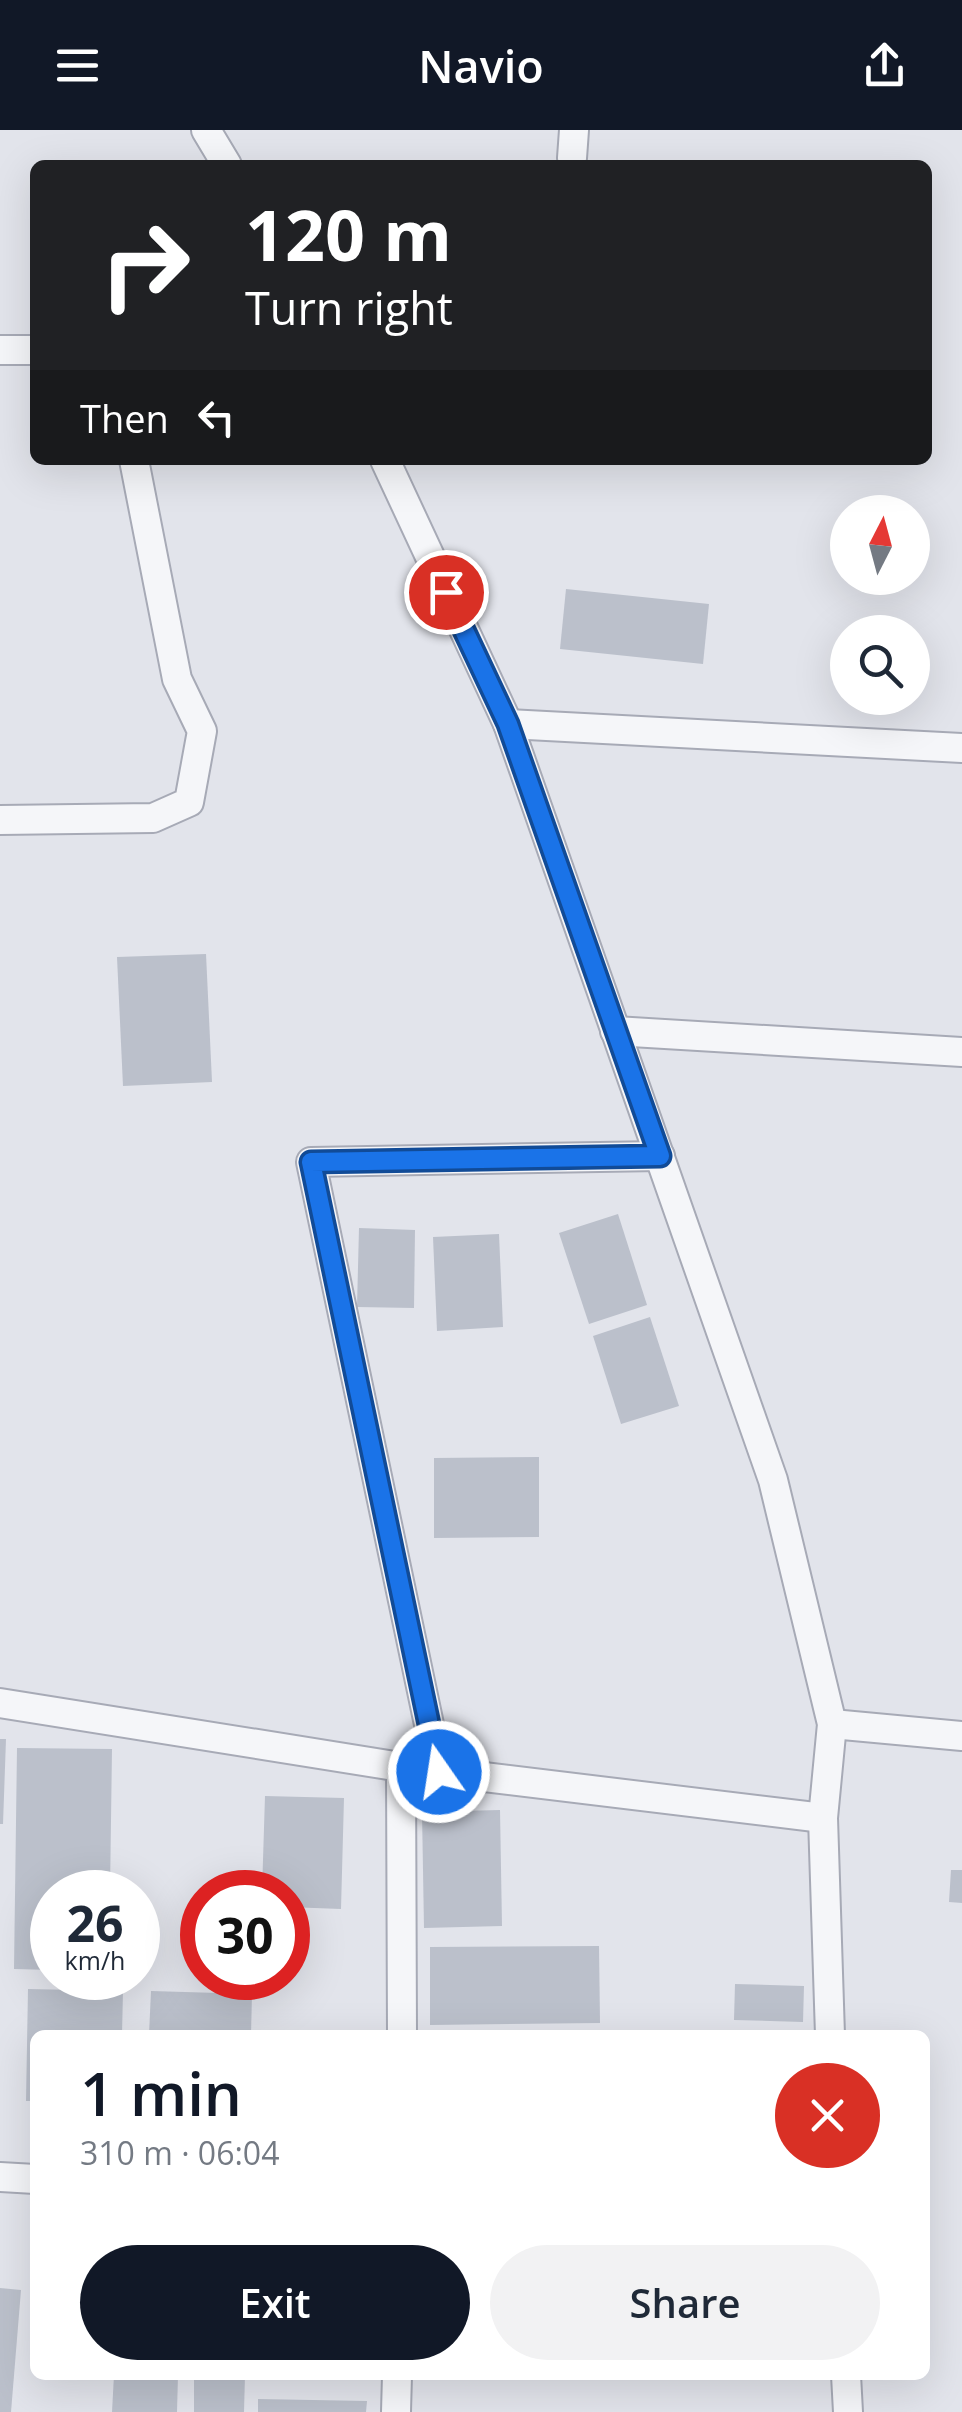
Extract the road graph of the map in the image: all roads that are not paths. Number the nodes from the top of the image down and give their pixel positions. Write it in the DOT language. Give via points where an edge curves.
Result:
graph roads {
  1 [pos="206,130"];
  2 [pos="224,160"];
  3 [pos="0,350"];
  4 [pos="30,350"];
  5 [pos="135,465"];
  6 [pos="387,465"];
  7 [pos="508,724"];
  8 [pos="962,748"];
  9 [pos="0,820"];
  10 [pos="615,1031"];
  11 [pos="962,1052"];
  12 [pos="660,1156"];
  13 [pos="0,1704"];
  14 [pos="832,1724"];
  15 [pos="962,1736"];
  16 [pos="401,1767"];
  17 [pos="439,1772"];
  18 [pos="823,1818"];
  19 [pos="402,2030"];
  20 [pos="830,2030"];
  21 [pos="0,2177"];
  22 [pos="30,2178"];
  23 [pos="397,2380"];
  24 [pos="846,2380"];
  25 [pos="396,2412"];
  26 [pos="848,2412"];
  1 -- 2 [label="street"];
  3 -- 4 [label="street"];
  5 -- 9 [label="street" via="177,679 202,732 190,802 153,818"];
  6 -- 7 [label="street"];
  7 -- 8 [label="street"];
  7 -- 10 [label="street"];
  10 -- 11 [label="street"];
  10 -- 12 [label="street"];
  12 -- 14 [label="street" via="773,1480"];
  12 -- 17 [label="street" via="311,1162"];
  13 -- 16 [label="street"];
  14 -- 15 [label="street"];
  14 -- 18 [label="street"];
  16 -- 17 [label="street"];
  16 -- 19 [label="street"];
  17 -- 18 [label="street"];
  18 -- 20 [label="street"];
  21 -- 22 [label="street"];
  23 -- 25 [label="street"];
  24 -- 26 [label="street"];
}
